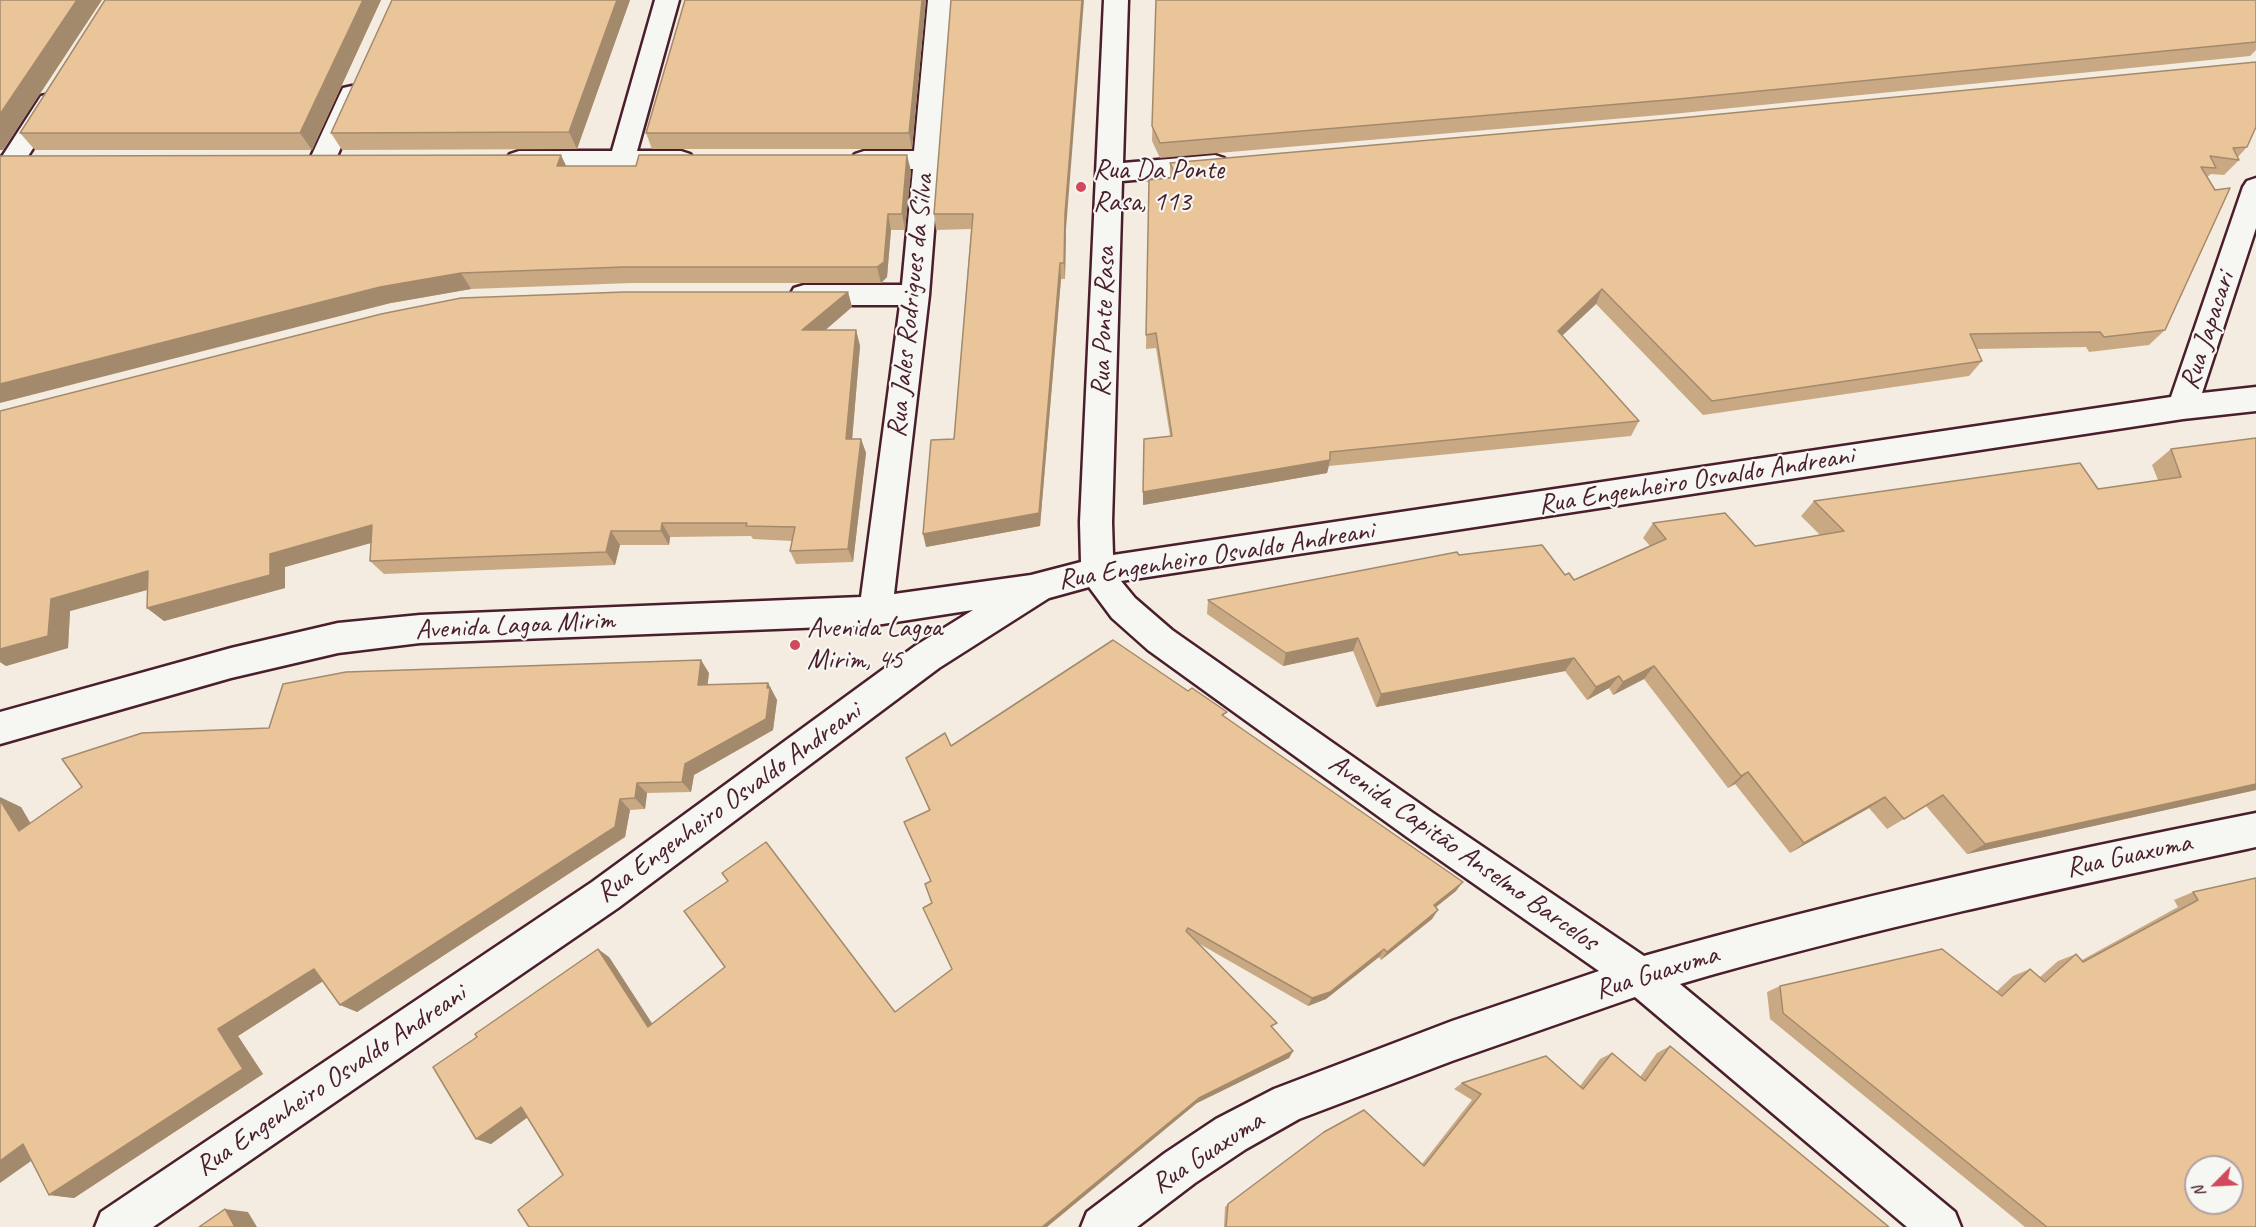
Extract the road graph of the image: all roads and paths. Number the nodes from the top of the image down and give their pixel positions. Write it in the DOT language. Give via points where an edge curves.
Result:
graph roads {
  1 [pos="667,0"];
  2 [pos="940,0"];
  3 [pos="1116,0"];
  4 [pos="360,75"];
  5 [pos="63,80"];
  6 [pos="322,160"];
  7 [pos="490,160"];
  8 [pos="622,160"];
  9 [pos="704,160"];
  10 [pos="844,160"];
  11 [pos="926,160"];
  12 [pos="16,161"];
  13 [pos="1240,162"];
  14 [pos="1110,173"];
  15 [pos="2256,187"];
  16 [pos="774,295"];
  17 [pos="915,295"];
  18 [pos="2256,399"];
  19 [pos="2183,407"];
  20 [pos="1098,571"];
  21 [pos="1040,586"];
  22 [pos="876,611"];
  23 [pos="0,728"];
  24 [pos="2256,830"];
  25 [pos="1640,976"];
  26 [pos="1117,1223"];
  27 [pos="116,1227"];
  28 [pos="1940,1227"];
  1 -- 8 [label="street"];
  2 -- 11 [label="street, Rua Jales Rodrigues da Silva"];
  3 -- 14 [label="street, Rua Ponte Rasa"];
  4 -- 6 [label="street"];
  5 -- 12 [label="street"];
  7 -- 8 [label="street"];
  8 -- 9 [label="street"];
  10 -- 11 [label="street"];
  11 -- 17 [label="street, Rua Jales Rodrigues da Silva"];
  13 -- 14 [label="street"];
  14 -- 20 [label="street, Rua Ponte Rasa" via="1097,486"];
  15 -- 19 [label="street, Rua Japacari"];
  16 -- 17 [label="street"];
  17 -- 22 [label="street, Rua Jales Rodrigues da Silva"];
  18 -- 19 [label="street, Rua Engenheiro Osvaldo Andreani"];
  19 -- 20 [label="street, Rua Engenheiro Osvaldo Andreani"];
  20 -- 21 [label="street, Rua Engenheiro Osvaldo Andreani"];
  20 -- 25 [label="street, Avenida Capitão Anselmo Barcelos" via="1124,607 1160,640"];
  21 -- 22 [label="street, Avenida Lagoa Mirim"];
  21 -- 27 [label="street, Rua Engenheiro Osvaldo Andreani" via="927,657 605,895"];
  22 -- 23 [label="street, Avenida Lagoa Mirim" via="420,629 338,638 231,663"];
  24 -- 25 [label="street, Rua Guaxuma" via="2009,881"];
  25 -- 26 [label="street, Rua Guaxuma" via="1288,1103 1180,1168"];
  25 -- 28 [label="street, Avenida Capitão Anselmo Barcelos"];
}
